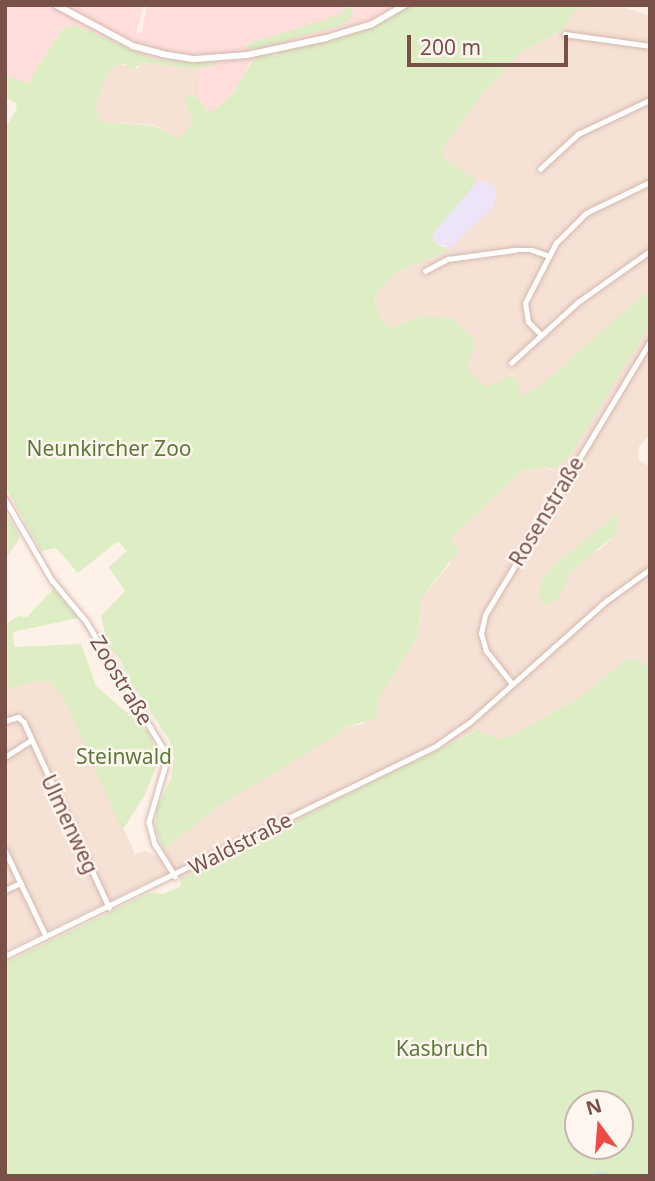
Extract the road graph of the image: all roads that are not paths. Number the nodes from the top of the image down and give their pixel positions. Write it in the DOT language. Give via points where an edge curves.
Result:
graph roads {
  1 [pos="56,5"];
  2 [pos="405,5"];
  3 [pos="565,34"];
  4 [pos="650,46"];
  5 [pos="650,100"];
  6 [pos="540,169"];
  7 [pos="650,182"];
  8 [pos="650,251"];
  9 [pos="549,256"];
  10 [pos="425,271"];
  11 [pos="541,335"];
  12 [pos="650,341"];
  13 [pos="511,363"];
  14 [pos="5,499"];
  15 [pos="650,569"];
  16 [pos="512,684"];
  17 [pos="5,720"];
  18 [pos="31,740"];
  19 [pos="5,757"];
  20 [pos="5,850"];
  21 [pos="174,876"];
  22 [pos="21,883"];
  23 [pos="5,890"];
  24 [pos="109,907"];
  25 [pos="46,936"];
  26 [pos="5,956"];
  1 -- 2 [label="main road" via="141,48 195,59 247,55 326,38 372,24"];
  3 -- 4 [label="street"];
  5 -- 6 [label="street" via="578,134"];
  7 -- 9 [label="street" via="586,213"];
  8 -- 11 [label="street" via="578,302"];
  9 -- 10 [label="street" via="515,250 448,259"];
  9 -- 11 [label="street" via="524,309"];
  11 -- 13 [label="street"];
  12 -- 16 [label="street, Rosenstraße" via="485,615 481,635 486,651"];
  14 -- 21 [label="street, Zoostraße" via="52,580 86,621 163,748 165,767 149,822 155,844"];
  15 -- 16 [label="street, Waldstraße" via="606,601"];
  16 -- 21 [label="street, Waldstraße" via="438,745"];
  17 -- 18 [label="street" via="22,719"];
  18 -- 19 [label="street"];
  18 -- 24 [label="street, Ulmenweg"];
  20 -- 22 [label="street"];
  21 -- 24 [label="street, Waldstraße"];
  22 -- 23 [label="street"];
  22 -- 25 [label="street"];
  24 -- 25 [label="street, Waldstraße"];
  25 -- 26 [label="street, Waldstraße"];
}
